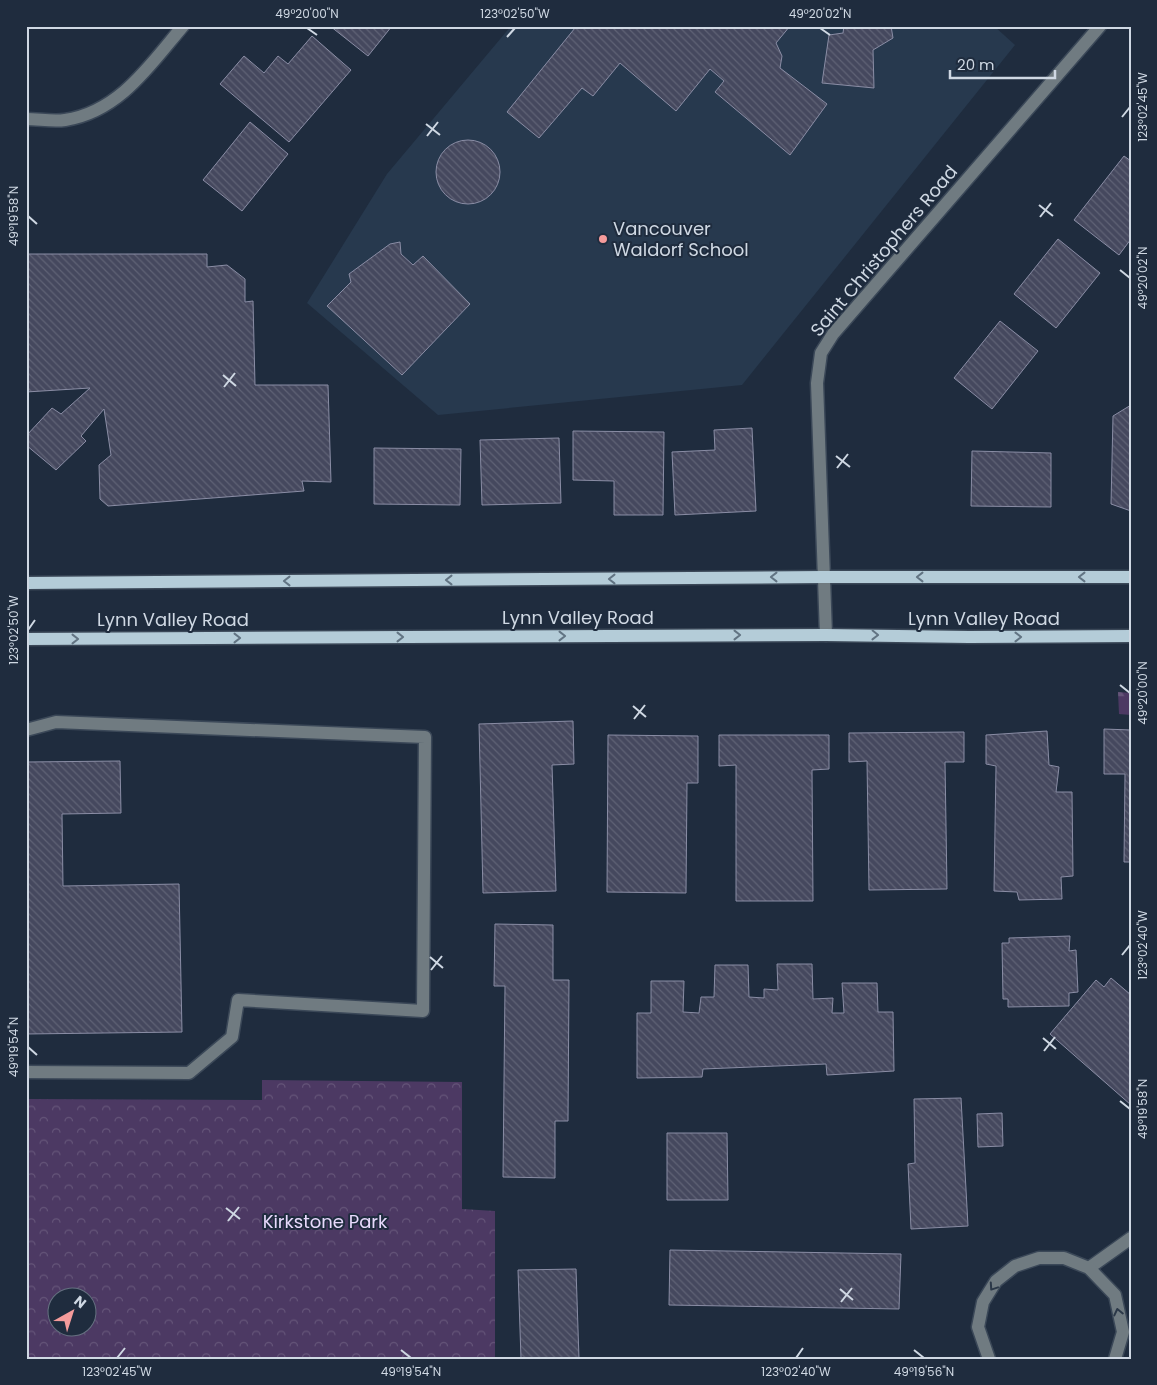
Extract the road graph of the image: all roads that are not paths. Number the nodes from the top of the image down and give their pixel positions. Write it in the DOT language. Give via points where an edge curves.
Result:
graph roads {
  1 [pos="183,26"];
  2 [pos="1100,26"];
  3 [pos="26,119"];
  4 [pos="823,577"];
  5 [pos="1131,577"];
  6 [pos="26,583"];
  7 [pos="826,635"];
  8 [pos="1131,636"];
  9 [pos="26,639"];
  10 [pos="26,730"];
  11 [pos="26,1072"];
  12 [pos="1131,1238"];
  13 [pos="1089,1268"];
  14 [pos="989,1359"];
  15 [pos="1115,1359"];
  1 -- 3 [label="street" via="139,78 117,98 90,114 63,120"];
  2 -- 4 [label="street, Saint Christophers Road" via="840,326 821,353 818,383"];
  5 -- 4 [label="main road, one-way"];
  4 -- 6 [label="main road, one-way"];
  4 -- 7 [label="street, Saint Christophers Road"];
  7 -- 8 [label="main road, Lynn Valley Road, one-way"];
  9 -- 7 [label="main road, Lynn Valley Road, one-way"];
  10 -- 11 [label="street" via="56,722 425,737 423,1011 238,1000 232,1037 189,1073"];
  12 -- 13 [label="street"];
  13 -- 14 [label="street, one-way" via="1064,1258 1039,1258 1015,1266 996,1281 983,1302 978,1327"];
  15 -- 13 [label="street, one-way" via="1123,1332 1115,1296"];
}
